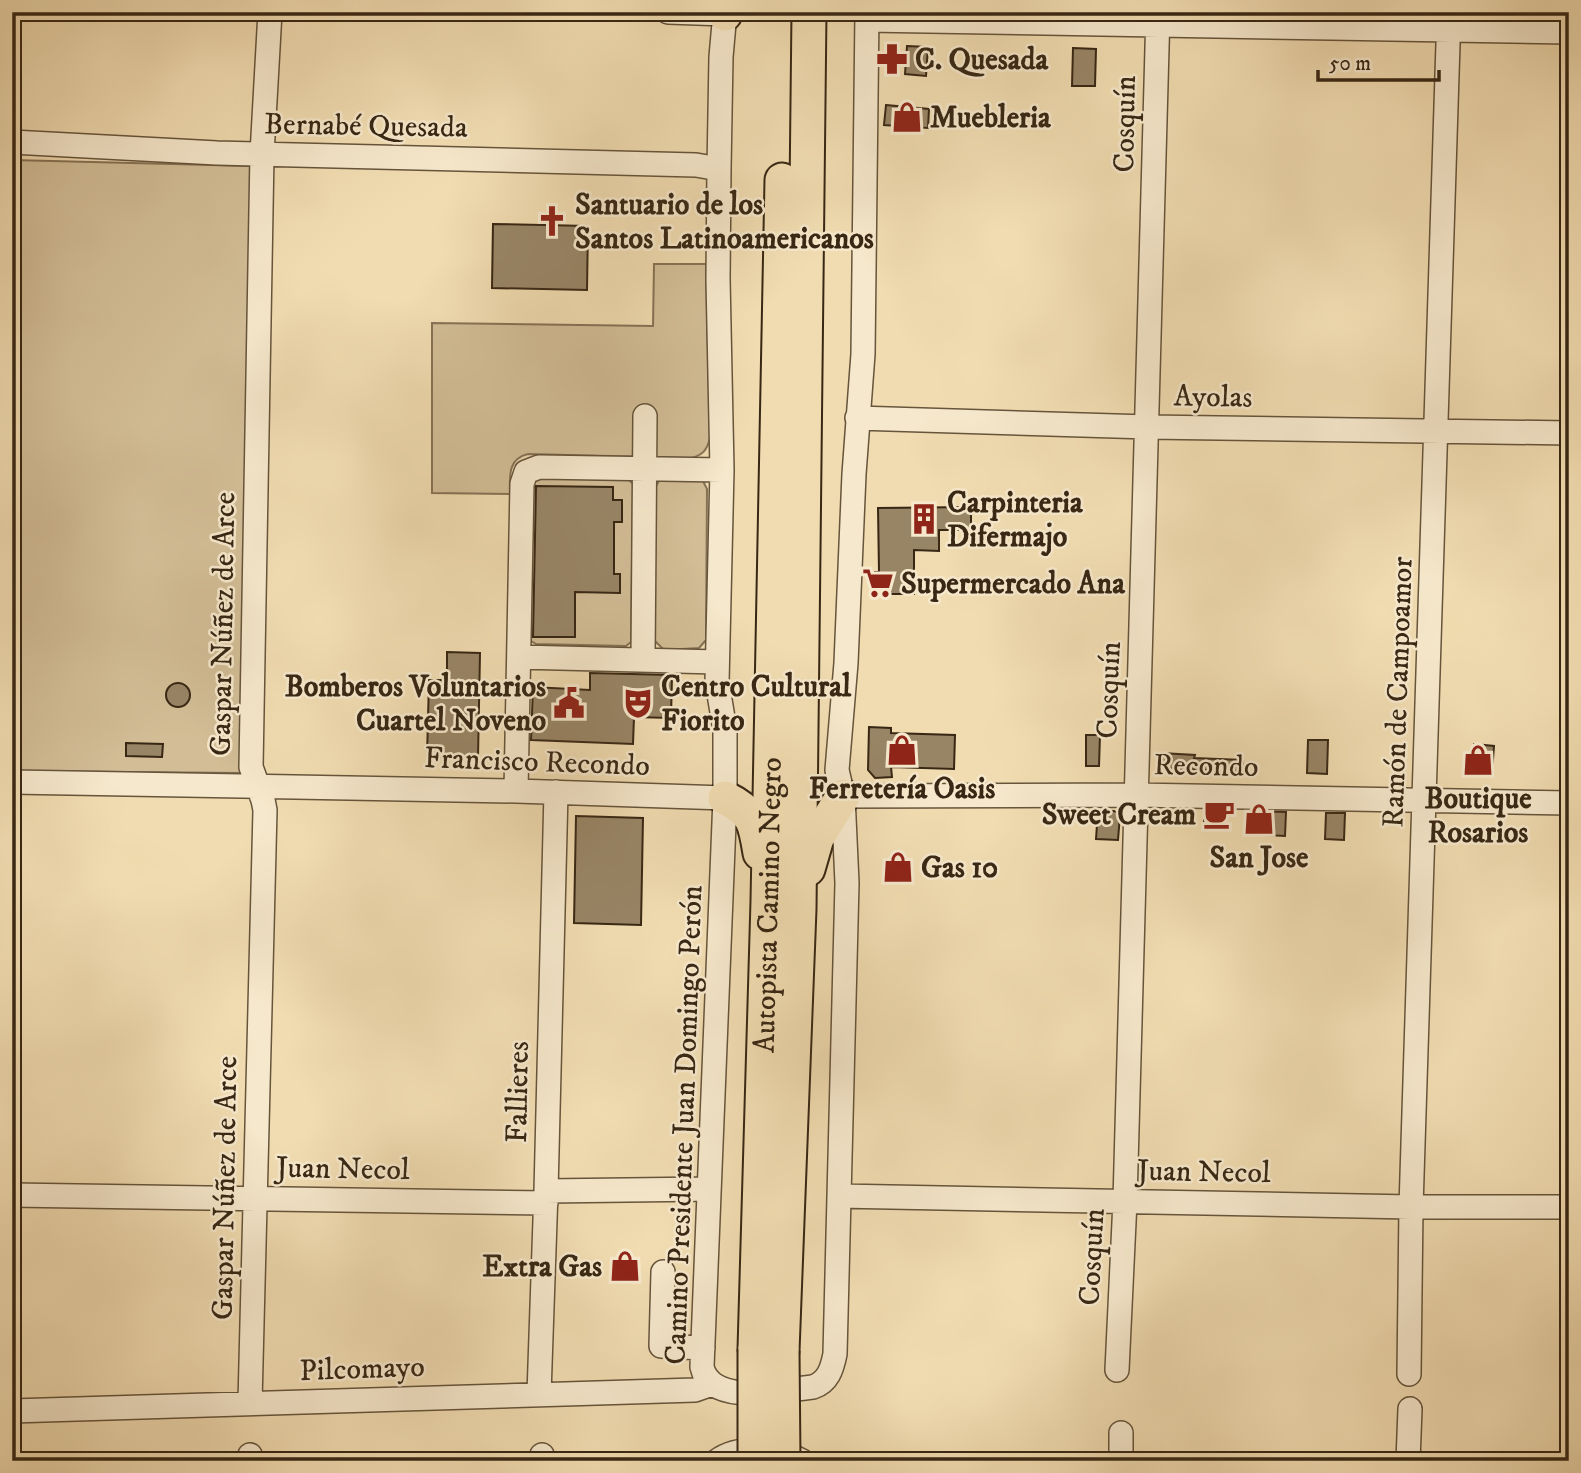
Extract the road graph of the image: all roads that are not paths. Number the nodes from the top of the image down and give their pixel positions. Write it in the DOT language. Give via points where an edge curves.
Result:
graph roads {
  1 [pos="270,12"];
  2 [pos="668,12"];
  3 [pos="786,12"];
  4 [pos="808,12"];
  5 [pos="725,13"];
  6 [pos="867,16"];
  7 [pos="1158,19"];
  8 [pos="1449,21"];
  9 [pos="1569,32"];
  10 [pos="12,142"];
  11 [pos="262,154"];
  12 [pos="719,169"];
  13 [pos="645,416"];
  14 [pos="857,418"];
  15 [pos="1148,427"];
  16 [pos="1437,431"];
  17 [pos="1569,433"];
  18 [pos="645,469"];
  19 [pos="722,470"];
  20 [pos="520,657"];
  21 [pos="643,659"];
  22 [pos="717,662"];
  23 [pos="12,782"];
  24 [pos="257,787"];
  25 [pos="516,791"];
  26 [pos="556,792"];
  27 [pos="1136,795"];
  28 [pos="843,796"];
  29 [pos="725,798"];
  30 [pos="1426,800"];
  31 [pos="1569,803"];
  32 [pos="784,905"];
  33 [pos="708,1189"];
  34 [pos="12,1195"];
  35 [pos="839,1196"];
  36 [pos="546,1197"];
  37 [pos="255,1198"];
  38 [pos="1125,1201"];
  39 [pos="1411,1207"];
  40 [pos="1569,1207"];
  41 [pos="663,1272"];
  42 [pos="703,1348"];
  43 [pos="769,1350"];
  44 [pos="1117,1370"];
  45 [pos="1409,1374"];
  46 [pos="712,1384"];
  47 [pos="539,1394"];
  48 [pos="250,1402"];
  49 [pos="1410,1409"];
  50 [pos="12,1411"];
  51 [pos="1121,1433"];
  52 [pos="717,1461"];
  53 [pos="755,1461"];
  54 [pos="783,1461"];
  55 [pos="802,1461"];
  56 [pos="1121,1461"];
  57 [pos="1408,1461"];
  1 -- 11 [label="street, Gaspar Núñez de Arce"];
  2 -- 5 [label="street"];
  3 -- 32 [label="highway, Autopista Camino Negro"];
  4 -- 32 [label="highway, Autopista Camino Negro"];
  5 -- 12 [label="street, Camino Presidente Juan Domingo Perón"];
  6 -- 7 [label="street"];
  6 -- 14 [label="street, Camino Presidente Juan Domingo Perón" via="863,354"];
  7 -- 8 [label="street"];
  7 -- 15 [label="street, Cosquín"];
  8 -- 9 [label="street"];
  8 -- 16 [label="street, Ramón de Campoamor"];
  10 -- 11 [label="street, Bernabé Quesada"];
  11 -- 12 [label="street, Bernabé Quesada"];
  11 -- 24 [label="street, Gaspar Núñez de Arce" via="251,767"];
  12 -- 19 [label="street, Camino Presidente Juan Domingo Perón"];
  13 -- 18 [label="street"];
  14 -- 15 [label="street, Ayolas"];
  14 -- 28 [label="street, Camino Presidente Juan Domingo Perón" via="846,663 836,770"];
  15 -- 16 [label="street, Ayolas"];
  15 -- 27 [label="street, Cosquín"];
  16 -- 17 [label="street, Ayolas"];
  16 -- 30 [label="street, Ramón de Campoamor"];
  18 -- 19 [label="street"];
  18 -- 20 [label="street" via="539,467 526,472 522,484"];
  18 -- 21 [label="street"];
  19 -- 22 [label="street, Camino Presidente Juan Domingo Perón"];
  20 -- 21 [label="street"];
  20 -- 25 [label="street"];
  21 -- 22 [label="street"];
  22 -- 29 [label="street, Camino Presidente Juan Domingo Perón" via="725,730"];
  23 -- 24 [label="street, Francisco Recondo"];
  24 -- 25 [label="street, Francisco Recondo"];
  24 -- 37 [label="street, Gaspar Núñez de Arce" via="265,810"];
  25 -- 26 [label="street, Francisco Recondo"];
  26 -- 29 [label="street, Francisco Recondo"];
  26 -- 36 [label="street, Fallieres"];
  27 -- 28 [label="street, Recondo"];
  27 -- 30 [label="street, Recondo"];
  27 -- 38 [label="street, Cosquín"];
  28 -- 32 [label="highway"];
  28 -- 35 [label="street, Camino Presidente Juan Domingo Perón" via="847,883"];
  29 -- 32 [label="highway" via="743,807 756,827"];
  29 -- 33 [label="street, Camino Presidente Juan Domingo Perón"];
  30 -- 31 [label="street, Recondo"];
  30 -- 39 [label="street, Ramón de Campoamor"];
  32 -- 43 [label="highway, Autopista Camino Negro"];
  33 -- 36 [label="street, Juan Necol"];
  33 -- 42 [label="street, Camino Presidente Juan Domingo Perón"];
  34 -- 37 [label="street, Juan Necol"];
  35 -- 38 [label="street, Juan Necol"];
  35 -- 46 [label="street, Camino Presidente Juan Domingo Perón" via="835,1354 828,1377 813,1387 735,1393"];
  36 -- 37 [label="street, Juan Necol"];
  36 -- 47 [label="street, Fallieres"];
  37 -- 48 [label="street, Gaspar Núñez de Arce"];
  38 -- 39 [label="street, Juan Necol"];
  38 -- 44 [label="street, Cosquín"];
  39 -- 40 [label="street, Juan Necol"];
  39 -- 45 [label="street, Ramón de Campoamor"];
  41 -- 42 [label="street" via="662,1346"];
  42 -- 46 [label="street, Camino Presidente Juan Domingo Perón" via="704,1374"];
  43 -- 53 [label="highway, Autopista Camino Negro, bridge"];
  43 -- 54 [label="highway, Autopista Camino Negro, bridge"];
  46 -- 47 [label="street, Pilcomayo" via="695,1390"];
  47 -- 48 [label="street, Pilcomayo"];
  48 -- 50 [label="street, Pilcomayo"];
  49 -- 57 [label="street"];
  51 -- 56 [label="street"];
  52 -- 55 [label="street" via="733,1452 775,1451"];
}
